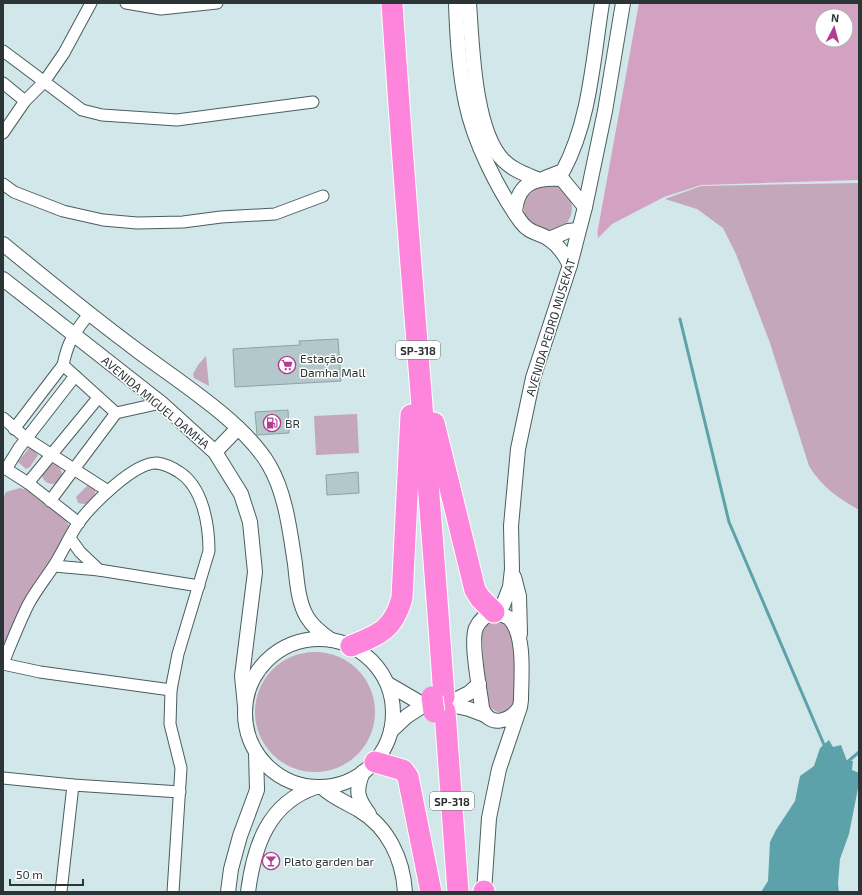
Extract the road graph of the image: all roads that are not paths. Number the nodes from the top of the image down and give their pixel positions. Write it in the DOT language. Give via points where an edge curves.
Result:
graph roads {
  1 [pos="91,3"];
  2 [pos="126,3"];
  3 [pos="211,3"];
  4 [pos="382,3"];
  5 [pos="392,3"];
  6 [pos="456,3"];
  7 [pos="469,3"];
  8 [pos="602,3"];
  9 [pos="624,3"];
  10 [pos="3,51"];
  11 [pos="44,82"];
  12 [pos="3,83"];
  13 [pos="26,101"];
  14 [pos="313,102"];
  15 [pos="3,133"];
  16 [pos="541,178"];
  17 [pos="3,184"];
  18 [pos="323,196"];
  19 [pos="585,207"];
  20 [pos="515,213"];
  21 [pos="578,230"];
  22 [pos="549,239"];
  23 [pos="3,244"];
  24 [pos="570,265"];
  25 [pos="3,279"];
  26 [pos="89,314"];
  27 [pos="74,333"];
  28 [pos="415,362"];
  29 [pos="64,365"];
  30 [pos="75,376"];
  31 [pos="98,398"];
  32 [pos="161,403"];
  33 [pos="116,413"];
  34 [pos="3,418"];
  35 [pos="238,428"];
  36 [pos="14,429"];
  37 [pos="27,438"];
  38 [pos="215,452"];
  39 [pos="50,455"];
  40 [pos="5,468"];
  41 [pos="73,470"];
  42 [pos="28,483"];
  43 [pos="108,491"];
  44 [pos="50,500"];
  45 [pos="79,522"];
  46 [pos="70,538"];
  47 [pos="54,566"];
  48 [pos="512,569"];
  49 [pos="99,570"];
  50 [pos="199,586"];
  51 [pos="494,612"];
  52 [pos="520,636"];
  53 [pos="331,640"];
  54 [pos="351,646"];
  55 [pos="3,663"];
  56 [pos="388,684"];
  57 [pos="479,684"];
  58 [pos="171,690"];
  59 [pos="438,704"];
  60 [pos="245,706"];
  61 [pos="520,707"];
  62 [pos="485,715"];
  63 [pos="391,731"];
  64 [pos="256,752"];
  65 [pos="369,767"];
  66 [pos="3,778"];
  67 [pos="73,785"];
  68 [pos="319,787"];
  69 [pos="180,792"];
  70 [pos="373,820"];
  71 [pos="61,892"];
  72 [pos="173,892"];
  73 [pos="228,892"];
  74 [pos="248,892"];
  75 [pos="405,892"];
  76 [pos="431,892"];
  77 [pos="447,892"];
  78 [pos="458,892"];
  79 [pos="484,892"];
  1 -- 11 [label="street" via="64,53"];
  2 -- 3 [label="street" via="161,9"];
  4 -- 28 [label="highway, SP-318"];
  5 -- 28 [label="highway, SP-318"];
  6 -- 20 [label="street" via="461,81 466,106 495,180"];
  7 -- 16 [label="street" via="474,76 491,140 509,166"];
  8 -- 16 [label="street" via="584,111 573,149 563,171"];
  9 -- 19 [label="street, AVENIDA PEDRO MUSEKAT"];
  10 -- 11 [label="street"];
  11 -- 13 [label="street"];
  11 -- 14 [label="street" via="82,110 122,118 177,120"];
  12 -- 13 [label="street"];
  13 -- 15 [label="street"];
  16 -- 19 [label="street" via="562,179"];
  16 -- 20 [label="street" via="531,182 520,195"];
  17 -- 18 [label="street" via="14,192 63,211 103,220 137,223 275,214"];
  19 -- 21 [label="street, AVENIDA PEDRO MUSEKAT"];
  20 -- 22 [label="street" via="528,231"];
  21 -- 22 [label="street" via="568,231"];
  21 -- 24 [label="street, AVENIDA PEDRO MUSEKAT"];
  22 -- 24 [label="street"];
  23 -- 26 [label="street"];
  24 -- 48 [label="street, AVENIDA PEDRO MUSEKAT" via="533,378 518,449 511,526"];
  25 -- 27 [label="street, AVENIDA MIGUEL DAMHA"];
  26 -- 27 [label="street"];
  26 -- 35 [label="street"];
  27 -- 29 [label="street" via="67,346"];
  27 -- 32 [label="street, AVENIDA MIGUEL DAMHA"];
  28 -- 51 [label="highway" via="475,590"];
  28 -- 54 [label="highway" via="402,598 391,624 374,637"];
  28 -- 59 [label="highway, SP-318"];
  29 -- 30 [label="street"];
  29 -- 36 [label="street"];
  30 -- 31 [label="street"];
  30 -- 37 [label="street"];
  31 -- 33 [label="street"];
  31 -- 39 [label="street"];
  32 -- 33 [label="street"];
  32 -- 38 [label="street, AVENIDA MIGUEL DAMHA"];
  33 -- 41 [label="street"];
  34 -- 36 [label="street"];
  35 -- 38 [label="street"];
  35 -- 53 [label="street" via="269,465 277,482 290,528 299,593 306,616 317,630"];
  36 -- 37 [label="street"];
  37 -- 39 [label="street"];
  37 -- 40 [label="street"];
  38 -- 60 [label="street, AVENIDA MIGUEL DAMHA" via="241,494 254,540 255,572 242,676"];
  39 -- 41 [label="street"];
  39 -- 42 [label="street"];
  40 -- 42 [label="street"];
  41 -- 43 [label="street"];
  41 -- 44 [label="street"];
  42 -- 44 [label="street"];
  43 -- 45 [label="street"];
  43 -- 50 [label="street" via="140,467 156,463 178,470 189,480 206,518 209,534 209,551"];
  44 -- 45 [label="street"];
  45 -- 46 [label="street"];
  46 -- 47 [label="street"];
  46 -- 49 [label="street"];
  47 -- 49 [label="street"];
  47 -- 55 [label="street" via="28,605"];
  48 -- 51 [label="street, AVENIDA PEDRO MUSEKAT" via="509,594 503,605"];
  48 -- 52 [label="street, AVENIDA PEDRO MUSEKAT" via="519,596"];
  49 -- 50 [label="street"];
  50 -- 58 [label="street" via="178,654"];
  51 -- 52 [label="street" via="508,617"];
  51 -- 57 [label="street, AVENIDA PEDRO MUSEKAT" via="481,619 476,628 474,640"];
  52 -- 61 [label="street, AVENIDA PEDRO MUSEKAT"];
  53 -- 54 [label="street"];
  53 -- 60 [label="street" via="312,639 294,643 277,652 263,664 253,680"];
  54 -- 56 [label="street" via="367,656"];
  55 -- 58 [label="street" via="40,672"];
  56 -- 59 [label="street"];
  56 -- 63 [label="street" via="393,707"];
  57 -- 59 [label="street" via="469,693"];
  57 -- 62 [label="street, AVENIDA PEDRO MUSEKAT"];
  58 -- 69 [label="street" via="170,724 181,768"];
  59 -- 62 [label="street" via="469,709"];
  59 -- 63 [label="street" via="407,716"];
  59 -- 77 [label="highway, SP-318"];
  59 -- 78 [label="highway, SP-318"];
  60 -- 64 [label="street, AVENIDA MIGUEL DAMHA" via="249,736"];
  61 -- 62 [label="street" via="511,718 504,721 496,721"];
  61 -- 79 [label="street, AVENIDA PEDRO MUSEKAT" via="499,769 489,818"];
  63 -- 65 [label="street" via="387,743"];
  64 -- 68 [label="street" via="270,768 286,779"];
  64 -- 73 [label="street" via="257,790 240,836"];
  65 -- 68 [label="street" via="342,783"];
  65 -- 70 [label="street" via="358,784 358,793 360,802"];
  65 -- 76 [label="highway" via="403,770 408,777"];
  66 -- 67 [label="street"];
  67 -- 69 [label="street"];
  67 -- 71 [label="street"];
  68 -- 70 [label="street"];
  68 -- 74 [label="street" via="294,796 274,814 251,868"];
  69 -- 72 [label="street"];
  70 -- 75 [label="street" via="380,826 400,861"];
}
